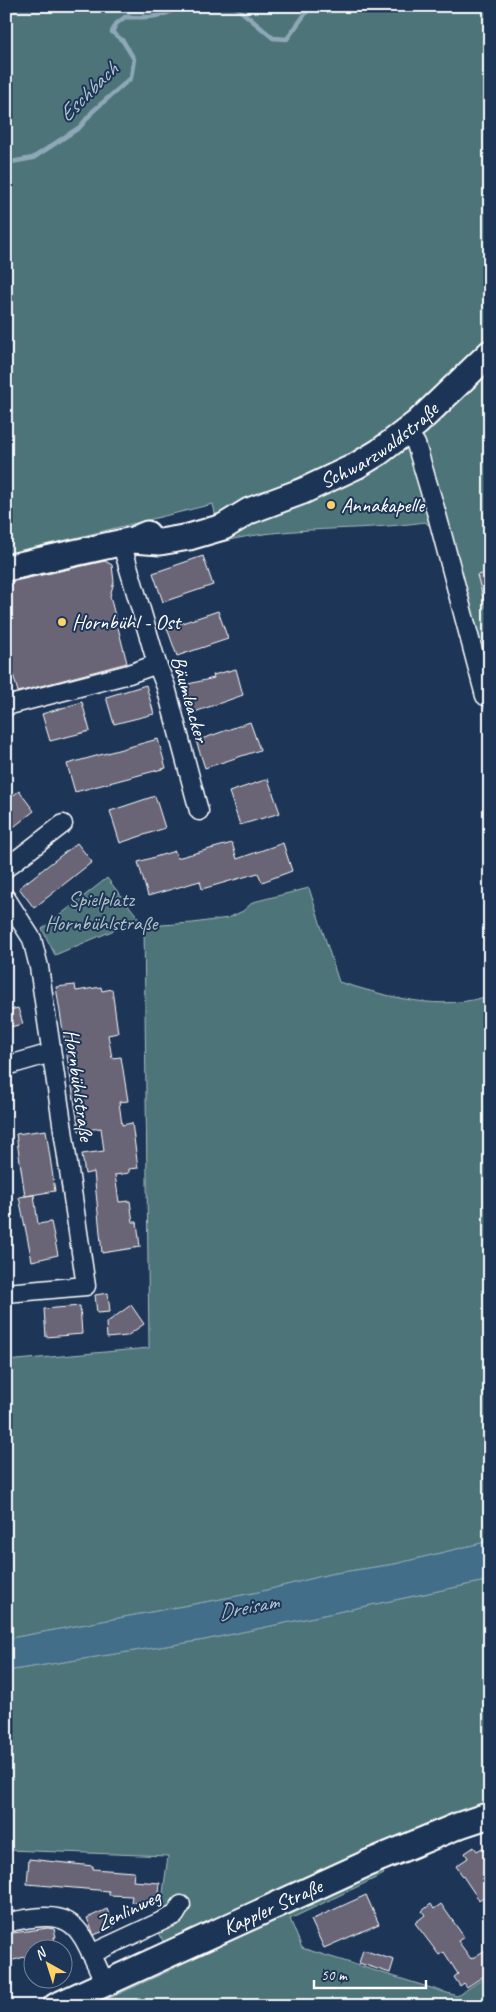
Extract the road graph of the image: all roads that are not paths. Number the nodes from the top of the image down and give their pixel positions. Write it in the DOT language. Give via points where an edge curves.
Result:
graph roads {
  1 [pos="490,353"];
  2 [pos="407,431"];
  3 [pos="127,541"];
  4 [pos="6,568"];
  5 [pos="156,664"];
  6 [pos="485,696"];
  7 [pos="6,706"];
  8 [pos="199,811"];
  9 [pos="63,824"];
  10 [pos="6,868"];
  11 [pos="6,898"];
  12 [pos="51,1052"];
  13 [pos="6,1066"];
  14 [pos="6,1293"];
  15 [pos="490,1815"];
  16 [pos="181,1905"];
  17 [pos="6,1923"];
  18 [pos="91,1954"];
  19 [pos="106,1983"];
  20 [pos="56,2006"];
  1 -- 2 [label="main road, Schwarzwaldstraße"];
  2 -- 3 [label="main road, Schwarzwaldstraße" via="356,466 304,492 249,511 223,527 160,542"];
  2 -- 6 [label="street" via="416,444 437,515"];
  3 -- 4 [label="main road, Schwarzwaldstraße"];
  3 -- 5 [label="street, Bäumleacker"];
  5 -- 7 [label="street"];
  5 -- 8 [label="street, Bäumleacker" via="166,687"];
  9 -- 10 [label="street"];
  11 -- 12 [label="street, Hornbühlstraße" via="32,938 40,967"];
  12 -- 13 [label="street"];
  12 -- 14 [label="street, Hornbühlstraße" via="86,1286"];
  15 -- 19 [label="main road, Kappler Straße" via="368,1863"];
  16 -- 18 [label="street, Zenlinweg" via="175,1915"];
  17 -- 18 [label="street, Zenlinweg" via="36,1916 54,1916 67,1921 83,1935"];
  18 -- 19 [label="street, Zenlinweg"];
  19 -- 20 [label="main road, Kappler Straße"];
}
